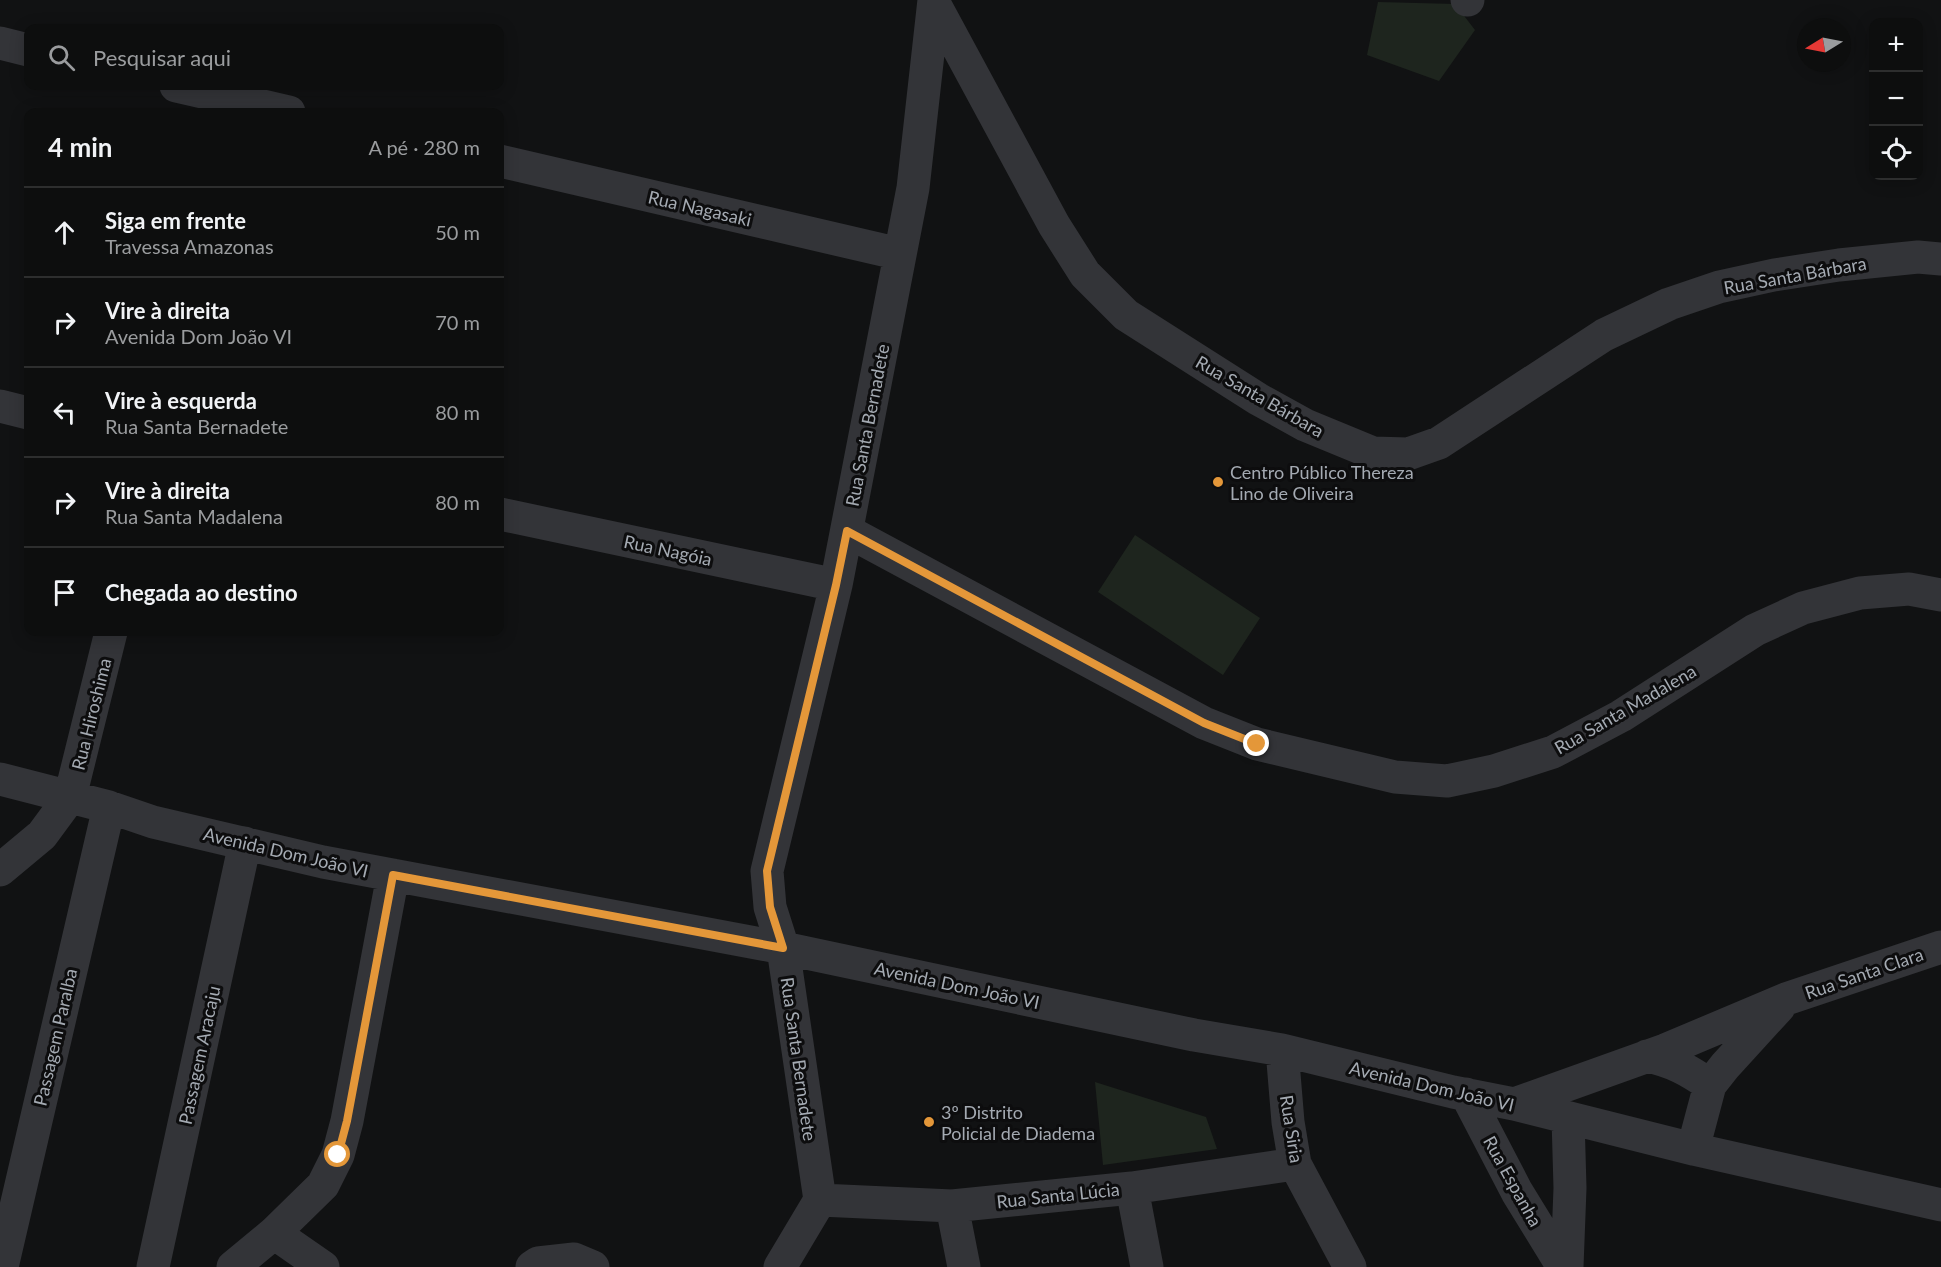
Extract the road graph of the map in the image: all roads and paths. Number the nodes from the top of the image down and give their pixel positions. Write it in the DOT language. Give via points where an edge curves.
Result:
graph roads {
  1 [pos="934,2"];
  2 [pos="0,43"];
  3 [pos="24,49"];
  4 [pos="188,90"];
  5 [pos="236,106"];
  6 [pos="254,108"];
  7 [pos="504,162"];
  8 [pos="900,254"];
  9 [pos="1941,259"];
  10 [pos="0,406"];
  11 [pos="24,412"];
  12 [pos="504,515"];
  13 [pos="847,531"];
  14 [pos="836,585"];
  15 [pos="1941,595"];
  16 [pos="110,636"];
  17 [pos="0,779"];
  18 [pos="70,797"];
  19 [pos="109,807"];
  20 [pos="244,843"];
  21 [pos="0,870"];
  22 [pos="393,875"];
  23 [pos="1941,947"];
  24 [pos="783,948"];
  25 [pos="1786,999"];
  26 [pos="1282,1050"];
  27 [pos="1647,1056"];
  28 [pos="1710,1085"];
  29 [pos="1466,1094"];
  30 [pos="1514,1104"];
  31 [pos="1569,1118"];
  32 [pos="1693,1149"];
  33 [pos="1295,1164"];
  34 [pos="1132,1188"];
  35 [pos="820,1200"];
  36 [pos="1941,1205"];
  37 [pos="952,1206"];
  38 [pos="274,1233"];
  39 [pos="2,1267"];
  40 [pos="153,1267"];
  41 [pos="233,1267"];
  42 [pos="323,1267"];
  43 [pos="532,1267"];
  44 [pos="593,1267"];
  45 [pos="780,1267"];
  46 [pos="964,1267"];
  47 [pos="1147,1267"];
  48 [pos="1350,1267"];
  49 [pos="1565,1267"];
  1 -- 8 [label="street, Rua Santa Bernadete" via="913,188"];
  1 -- 9 [label="street, Rua Santa Bárbara" via="1054,225 1085,274 1126,315 1258,399 1305,425 1373,453 1408,454 1439,443 1604,335 1669,304 1719,287 1774,275 1918,257"];
  2 -- 3 [label="street"];
  4 -- 5 [label="street"];
  5 -- 6 [label="street"];
  7 -- 8 [label="street, Rua Nagasaki"];
  8 -- 13 [label="street, Rua Santa Bernadete"];
  10 -- 11 [label="street"];
  12 -- 14 [label="street, Rua Nagóia"];
  13 -- 14 [label="street, Rua Santa Bernadete"];
  13 -- 15 [label="street, Rua Santa Madalena" via="1204,723 1257,744 1395,777 1447,781 1553,752 1621,716 1755,630 1803,608 1860,593 1909,589"];
  14 -- 24 [label="street, Rua Santa Bernadete" via="767,871 770,907"];
  16 -- 18 [label="street, Rua Hiroshima"];
  17 -- 18 [label="street, Avenida Dom João VI"];
  18 -- 19 [label="street, Avenida Dom João VI"];
  18 -- 21 [label="street" via="42,835"];
  19 -- 20 [label="street, Avenida Dom João VI" via="153,822"];
  19 -- 39 [label="street, Passagem Paralba"];
  20 -- 22 [label="street, Avenida Dom João VI"];
  20 -- 40 [label="street, Passagem Aracaju"];
  22 -- 24 [label="street, Avenida Dom João VI"];
  22 -- 38 [label="street" via="338,1155 323,1185"];
  23 -- 25 [label="street, Rua Santa Clara"];
  24 -- 26 [label="street, Avenida Dom João VI"];
  24 -- 35 [label="street, Rua Santa Bernadete"];
  25 -- 27 [label="street, Rua Santa Clara"];
  25 -- 28 [label="street, Rua Santa Clara"];
  26 -- 29 [label="street, Avenida Dom João VI"];
  26 -- 33 [label="street, Rua Siria"];
  27 -- 28 [label="street" via="1668,1060"];
  27 -- 30 [label="street, Rua Santa Clara"];
  28 -- 32 [label="street, Rua Santa Clara"];
  29 -- 30 [label="street, Avenida Dom João VI"];
  29 -- 49 [label="street, Rua Espanha" via="1517,1192"];
  30 -- 31 [label="street, Avenida Dom João VI"];
  31 -- 32 [label="street, Avenida Dom João VI"];
  31 -- 49 [label="street, Rua Espanha"];
  32 -- 36 [label="street, Avenida Dom João VI"];
  33 -- 34 [label="street, Rua Santa Lúcia"];
  33 -- 48 [label="street, Rua Siria"];
  34 -- 37 [label="street, Rua Santa Lúcia"];
  34 -- 47 [label="street"];
  35 -- 37 [label="street, Rua Santa Lúcia"];
  35 -- 45 [label="street"];
  37 -- 46 [label="street"];
  38 -- 41 [label="street"];
  38 -- 42 [label="street"];
  43 -- 44 [label="street" via="574,1258"];
}
